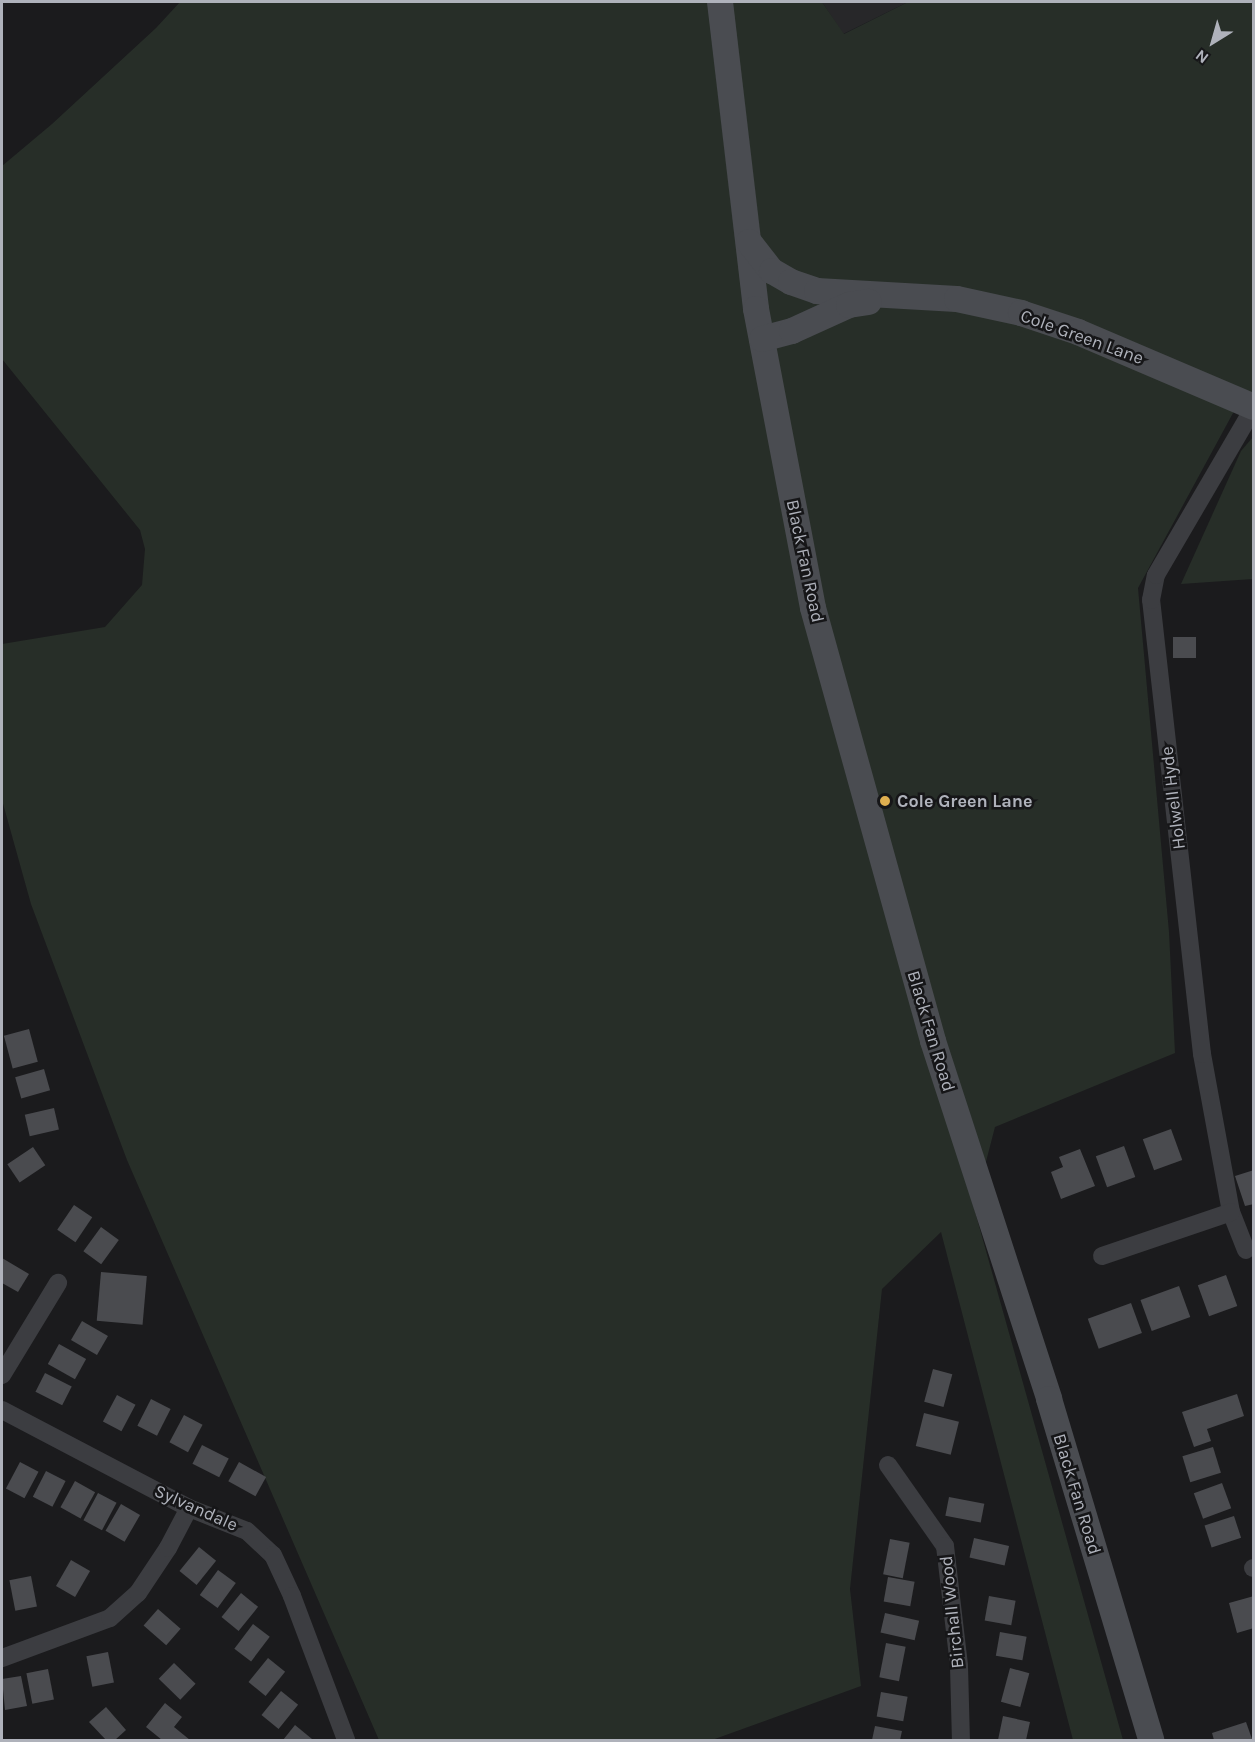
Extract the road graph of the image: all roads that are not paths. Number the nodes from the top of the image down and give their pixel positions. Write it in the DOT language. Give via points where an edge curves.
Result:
graph roads {
  1 [pos="720,2"];
  2 [pos="748,242"];
  3 [pos="903,296"];
  4 [pos="762,339"];
  5 [pos="1254,407"];
  6 [pos="1231,1212"];
  7 [pos="1246,1250"];
  8 [pos="1102,1256"];
  9 [pos="58,1282"];
  10 [pos="2,1375"];
  11 [pos="2,1410"];
  12 [pos="888,1465"];
  13 [pos="189,1508"];
  14 [pos="2,1658"];
  15 [pos="346,1740"];
  16 [pos="961,1740"];
  17 [pos="1151,1740"];
  1 -- 2 [label="main road"];
  2 -- 3 [label="main road, Cole Green Lane" via="772,271 791,282 817,291"];
  2 -- 4 [label="main road, Black Fan Road"];
  3 -- 4 [label="main road, Cole Green Lane" via="849,305 792,331"];
  3 -- 5 [label="main road, Cole Green Lane" via="957,299 1021,313 1088,336"];
  4 -- 17 [label="main road, Black Fan Road" via="813,608 898,916 933,1041 1049,1399"];
  5 -- 6 [label="street, Holwell Hyde" via="1156,575 1151,600 1202,1054"];
  6 -- 7 [label="street, Holwell Hyde"];
  6 -- 8 [label="street"];
  9 -- 10 [label="street"];
  11 -- 13 [label="street, Sylvandale"];
  12 -- 16 [label="street, Birchall Wood" via="945,1546 958,1666"];
  13 -- 14 [label="street" via="138,1593 110,1618"];
  13 -- 15 [label="street, Sylvandale" via="247,1531 273,1555"];
}
